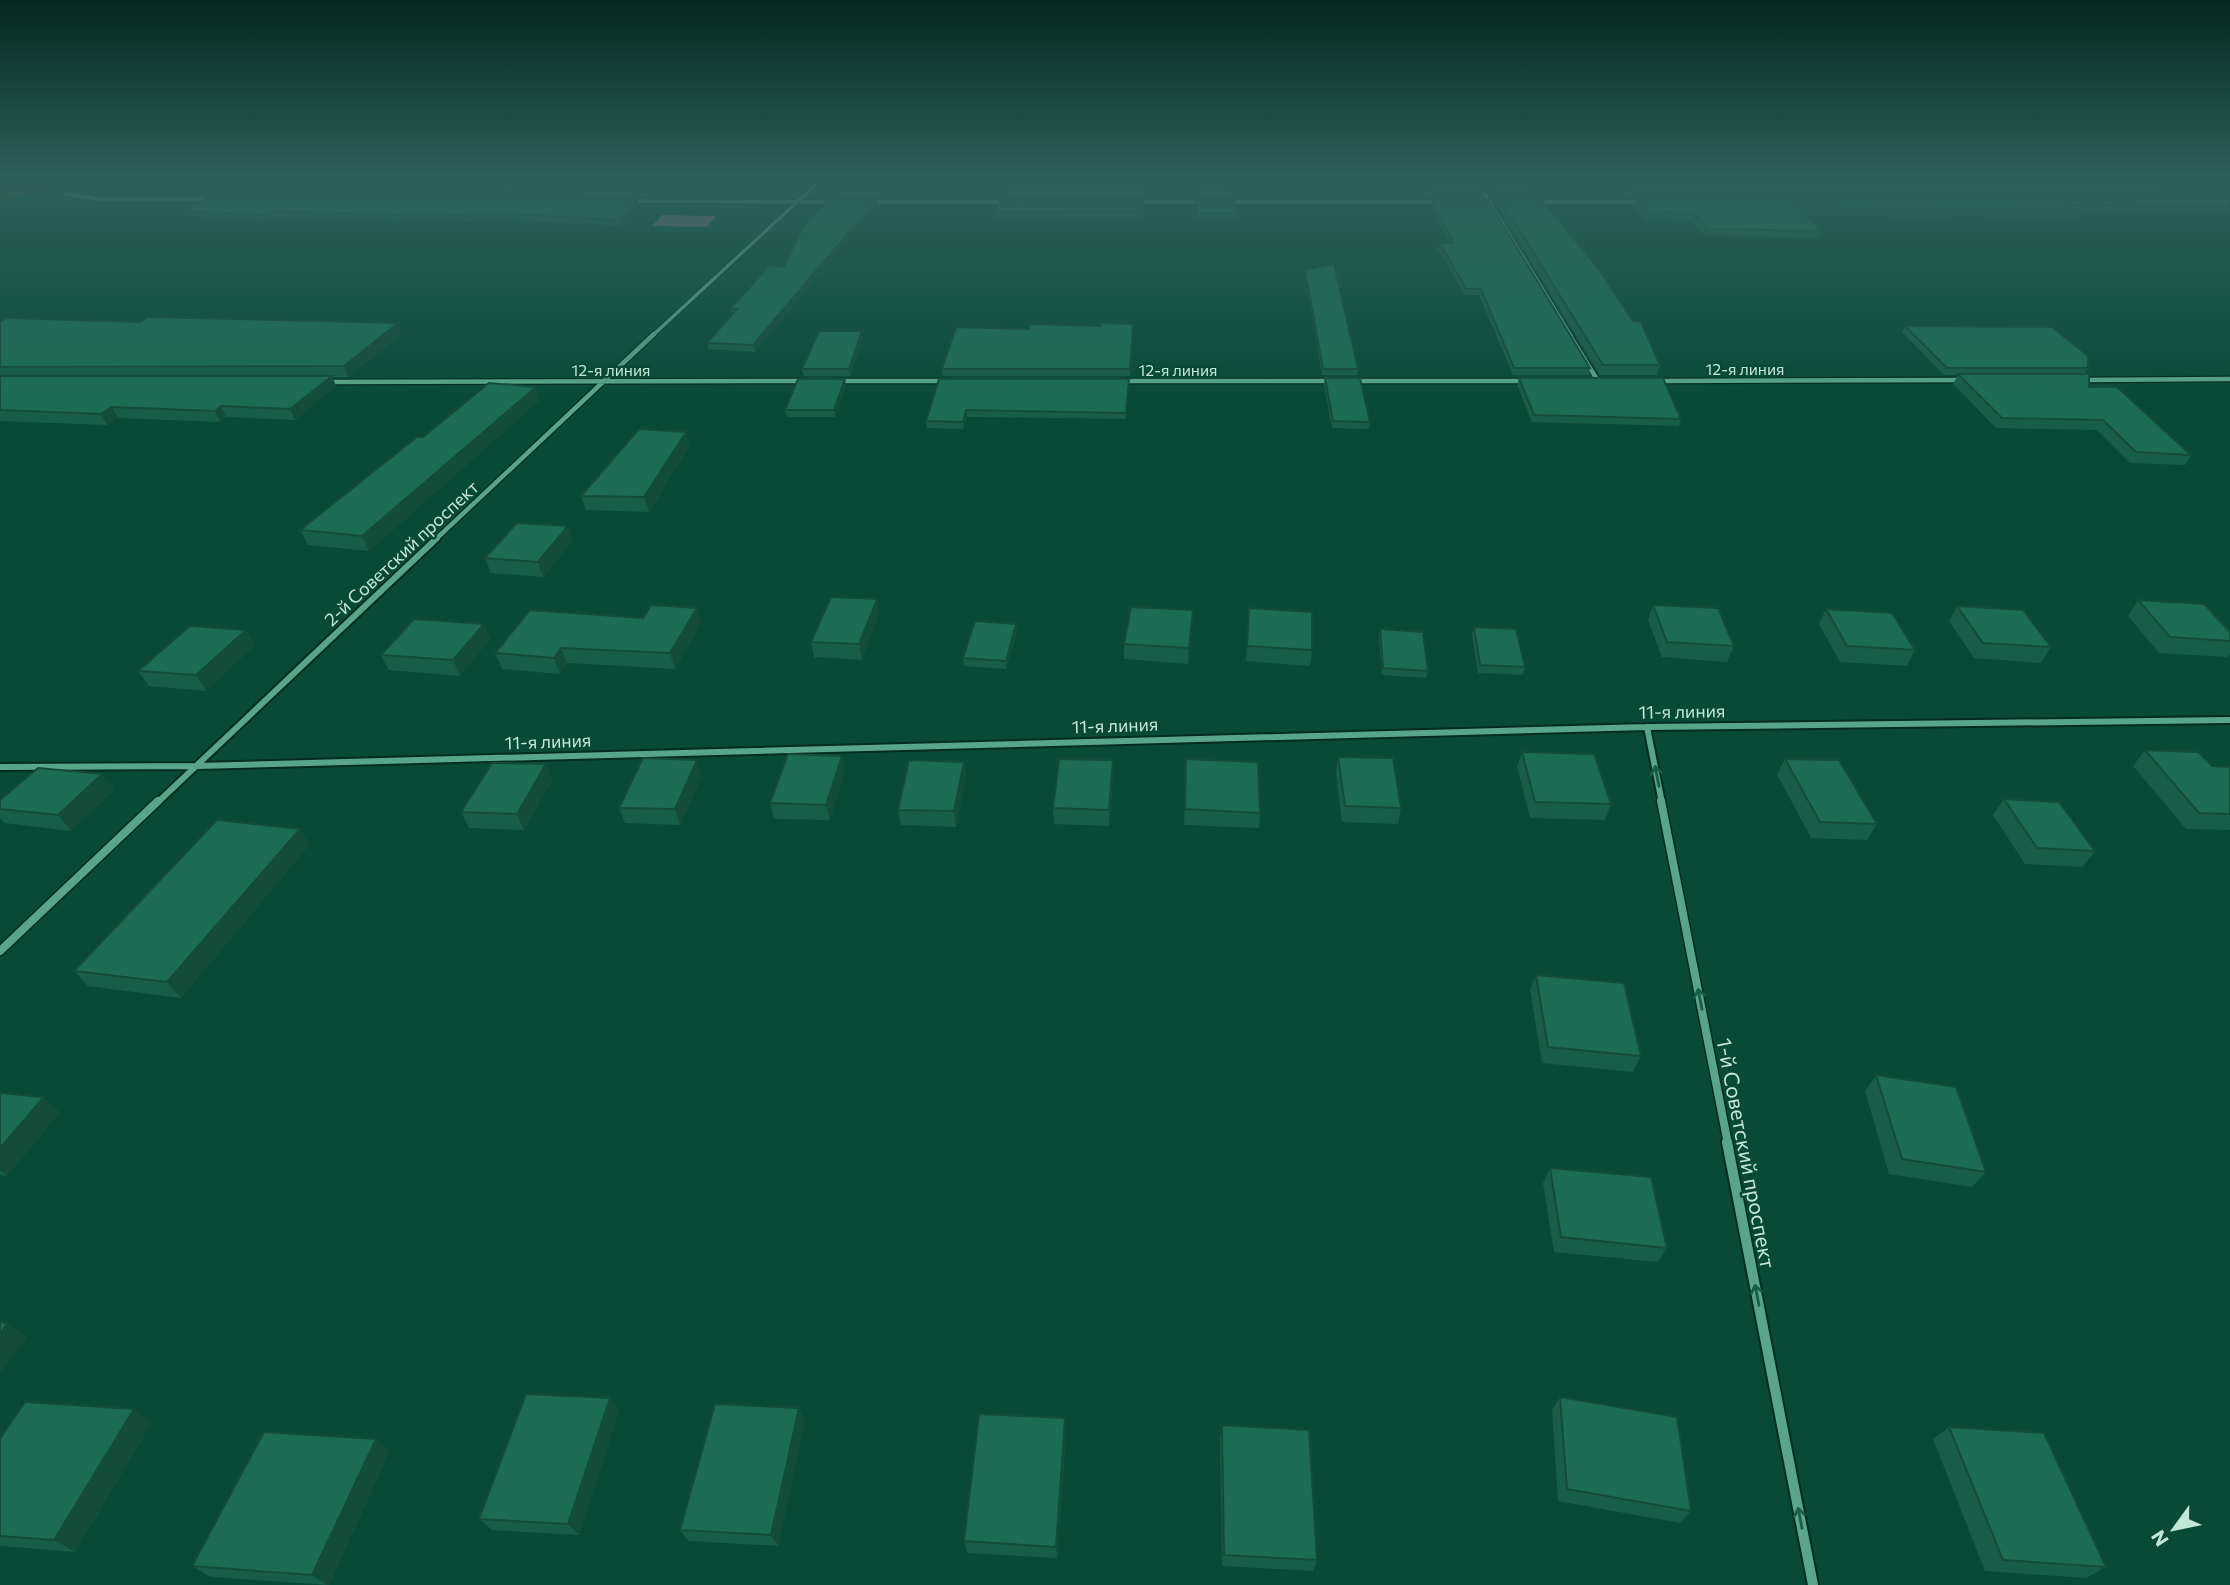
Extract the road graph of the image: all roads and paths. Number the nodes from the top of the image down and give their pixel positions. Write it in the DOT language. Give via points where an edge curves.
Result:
graph roads {
  1 [pos="743,252"];
  2 [pos="1521,252"];
  3 [pos="2230,379"];
  4 [pos="1969,380"];
  5 [pos="2079,380"];
  6 [pos="603,381"];
  7 [pos="810,381"];
  8 [pos="824,381"];
  9 [pos="962,381"];
  10 [pos="1114,381"];
  11 [pos="1335,381"];
  12 [pos="1349,381"];
  13 [pos="1529,381"];
  14 [pos="1584,381"];
  15 [pos="1598,381"];
  16 [pos="1612,381"];
  17 [pos="1653,381"];
  18 [pos="315,382"];
  19 [pos="2230,720"];
  20 [pos="1647,727"];
  21 [pos="197,766"];
  22 [pos="0,767"];
  23 [pos="0,951"];
  24 [pos="1813,1585"];
  1 -- 6 [label="street, 2-й Советский проспект"];
  2 -- 15 [label="street"];
  3 -- 5 [label="street"];
  4 -- 17 [label="street, 12-я линия"];
  6 -- 7 [label="street, 12-я линия"];
  6 -- 18 [label="street, 12-я линия"];
  6 -- 21 [label="street, 2-й Советский проспект"];
  8 -- 9 [label="street"];
  10 -- 11 [label="street, 12-я линия"];
  12 -- 13 [label="street"];
  14 -- 15 [label="street"];
  15 -- 16 [label="street"];
  19 -- 20 [label="street, 11-я линия"];
  20 -- 21 [label="street, 11-я линия"];
  24 -- 20 [label="street, 1-й Советский проспект, one-way"];
  21 -- 22 [label="street, 11-я линия"];
  21 -- 23 [label="street, 2-й Советский проспект"];
}
